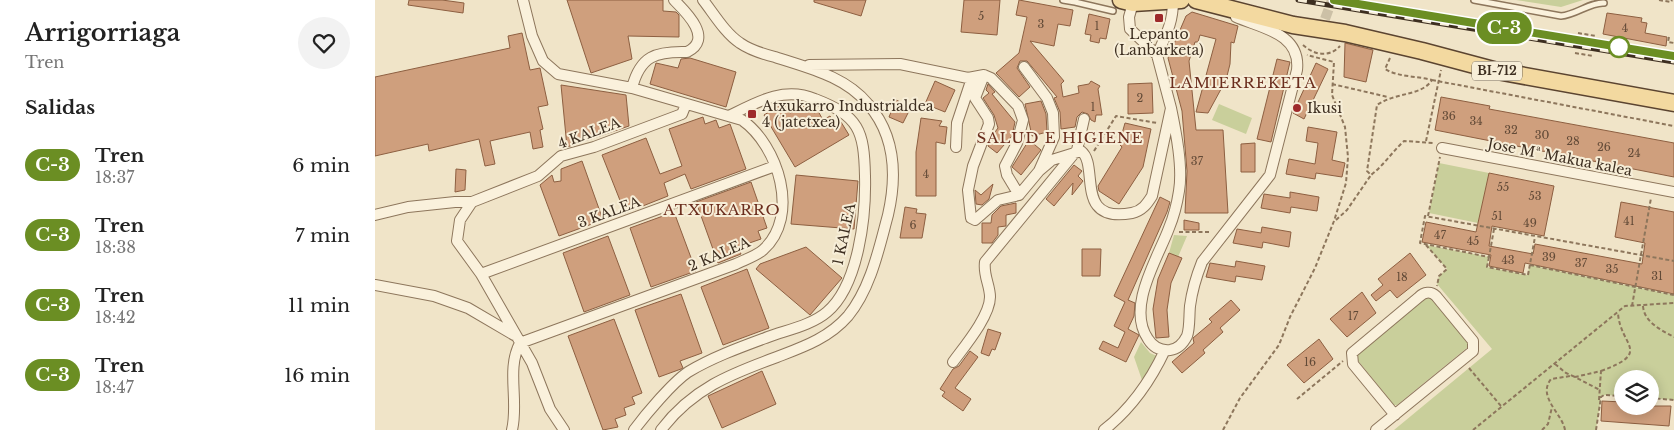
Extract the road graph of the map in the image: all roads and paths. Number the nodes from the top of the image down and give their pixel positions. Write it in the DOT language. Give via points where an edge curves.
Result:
graph roads {
  1 [pos="523,0"];
  2 [pos="674,0"];
  3 [pos="703,0"];
  4 [pos="1063,0"];
  5 [pos="1177,0"];
  6 [pos="1196,0"];
  7 [pos="1474,0"];
  8 [pos="1659,0"];
  9 [pos="1672,0"];
  10 [pos="1076,1"];
  11 [pos="1214,3"];
  12 [pos="1604,3"];
  13 [pos="1122,5"];
  14 [pos="1343,33"];
  15 [pos="1578,33"];
  16 [pos="1596,36"];
  17 [pos="1669,37"];
  18 [pos="1163,42"];
  19 [pos="1674,43"];
  20 [pos="1148,44"];
  21 [pos="1403,47"];
  22 [pos="1293,49"];
  23 [pos="1575,52"];
  24 [pos="1157,55"];
  25 [pos="1593,56"];
  26 [pos="797,65"];
  27 [pos="1024,67"];
  28 [pos="984,75"];
  29 [pos="971,78"];
  30 [pos="1432,80"];
  31 [pos="1438,82"];
  32 [pos="1332,84"];
  33 [pos="632,88"];
  34 [pos="1389,98"];
  35 [pos="1674,103"];
  36 [pos="686,104"];
  37 [pos="1171,108"];
  38 [pos="729,116"];
  39 [pos="1084,120"];
  40 [pos="1150,122"];
  41 [pos="1674,126"];
  42 [pos="1426,142"];
  43 [pos="956,148"];
  44 [pos="1441,148"];
  45 [pos="1082,153"];
  46 [pos="1439,163"];
  47 [pos="775,166"];
  48 [pos="1039,171"];
  49 [pos="1371,175"];
  50 [pos="1653,188"];
  51 [pos="1674,192"];
  52 [pos="1019,195"];
  53 [pos="472,202"];
  54 [pos="375,215"];
  55 [pos="1428,216"];
  56 [pos="1334,221"];
  57 [pos="1494,229"];
  58 [pos="1176,231"];
  59 [pos="1214,232"];
  60 [pos="1535,237"];
  61 [pos="1426,244"];
  62 [pos="1641,256"];
  63 [pos="1489,257"];
  64 [pos="1674,261"];
  65 [pos="1529,266"];
  66 [pos="481,274"];
  67 [pos="375,286"];
  68 [pos="1635,289"];
  69 [pos="1435,294"];
  70 [pos="1674,295"];
  71 [pos="1674,303"];
  72 [pos="1632,306"];
  73 [pos="1643,306"];
  74 [pos="1618,312"];
  75 [pos="1674,337"];
  76 [pos="518,339"];
  77 [pos="1165,350"];
  78 [pos="1351,359"];
  79 [pos="1462,359"];
  80 [pos="953,362"];
  81 [pos="1555,363"];
  82 [pos="1601,371"];
  83 [pos="1570,376"];
  84 [pos="1575,377"];
  85 [pos="1600,390"];
  86 [pos="1614,396"];
  87 [pos="1297,399"];
  88 [pos="1659,399"];
  89 [pos="1599,400"];
  90 [pos="1674,400"];
  91 [pos="1501,406"];
  92 [pos="1552,407"];
  93 [pos="1395,415"];
  94 [pos="512,430"];
  95 [pos="563,430"];
  96 [pos="634,430"];
  97 [pos="661,430"];
  98 [pos="1103,430"];
  99 [pos="1223,430"];
  100 [pos="1376,430"];
  101 [pos="1473,430"];
  102 [pos="1543,430"];
  103 [pos="1565,430"];
  104 [pos="1596,430"];
  1 -- 33 [label="street, 2 KALEA" via="539,53 543,61 559,74"];
  2 -- 33 [label="street" via="695,24 698,31 695,44 687,52 654,55 638,69"];
  3 -- 26 [label="street" via="739,43"];
  4 -- 10 [label="lane"];
  5 -- 13 [label="main road"];
  5 -- 18 [label="street" via="1169,32"];
  6 -- 11 [label="main road, BI-712"];
  7 -- 12 [label="lane" via="1561,16 1571,16 1597,3"];
  8 -- 9 [label="path"];
  10 -- 13 [label="lane"];
  11 -- 14 [label="main road, BI-712" via="1293,25 1324,24"];
  11 -- 22 [label="street" via="1230,14 1278,32"];
  13 -- 20 [label="street" via="1129,17 1130,29"];
  14 -- 21 [label="main road, BI-712"];
  14 -- 22 [label="path" via="1340,47 1335,51 1325,54 1303,46"];
  15 -- 16 [label="path"];
  17 -- 19 [label="path" via="1668,42"];
  18 -- 20 [label="street"];
  18 -- 24 [label="street"];
  20 -- 24 [label="street"];
  21 -- 30 [label="path" via="1390,58 1385,69"];
  21 -- 35 [label="main road, BI-712" via="1507,73"];
  22 -- 32 [label="path" via="1316,59 1334,62"];
  22 -- 77 [label="street" via="1297,70 1270,175 1202,262 1195,279 1187,335 1181,345"];
  23 -- 25 [label="path"];
  24 -- 37 [label="street"];
  26 -- 29 [label="street" via="899,64"];
  26 -- 97 [label="street" via="831,77 855,92 878,116 890,145 894,177 892,193 863,295 847,316 825,336 702,389 684,403"];
  27 -- 48 [label="street" via="1047,98 1055,127"];
  28 -- 29 [label="street"];
  28 -- 52 [label="street" via="1018,106 1023,120 1017,143 1005,166"];
  28 -- 52 [label="street" via="975,98 989,124 968,190 971,218 980,218 998,200"];
  29 -- 43 [label="street" via="957,123"];
  30 -- 31 [label="path"];
  30 -- 34 [label="path" via="1428,87"];
  31 -- 41 [label="path"];
  31 -- 42 [label="path"];
  32 -- 34 [label="path"];
  32 -- 56 [label="path" via="1332,95 1345,127 1348,157 1346,183"];
  33 -- 36 [label="street, 2 KALEA"];
  34 -- 49 [label="path" via="1377,105 1367,171"];
  36 -- 38 [label="street, 2 KALEA"];
  36 -- 53 [label="street, 4 KALEA" via="682,114 561,156 538,176"];
  37 -- 45 [label="street" via="1152,196 1147,205 1136,212 1126,214 1104,210 1094,201"];
  37 -- 77 [label="street" via="1177,135 1180,188 1169,229 1147,277 1142,310 1144,334 1157,349"];
  38 -- 47 [label="street, 2 KALEA" via="753,127"];
  38 -- 96 [label="street, 1 KALEA" via="765,99 786,94 808,96 849,115 860,134 865,168 865,206 857,253 840,296 827,312 687,373"];
  39 -- 45 [label="street"];
  40 -- 45 [label="path" via="1116,116 1093,153"];
  42 -- 44 [label="path" via="1443,144"];
  42 -- 49 [label="path" via="1403,141 1385,164"];
  44 -- 50 [label="street, Jose Mª Makua kalea"];
  45 -- 48 [label="street" via="1052,160"];
  45 -- 80 [label="street" via="985,262 983,272 990,297 987,309"];
  46 -- 55 [label="path"];
  47 -- 66 [label="street, 3 KALEA"];
  47 -- 76 [label="street, 2 KALEA" via="782,202 779,226 763,250 736,264"];
  48 -- 52 [label="street"];
  49 -- 56 [label="path" via="1347,210"];
  50 -- 51 [label="street, Jose Mª Makua kalea"];
  50 -- 62 [label="path"];
  53 -- 54 [label="street, 4 KALEA" via="408,207"];
  53 -- 66 [label="street" via="460,220 457,241"];
  55 -- 57 [label="path"];
  55 -- 61 [label="path" via="1425,216 1420,243"];
  56 -- 99 [label="path" via="1279,345 1240,398"];
  57 -- 60 [label="path"];
  57 -- 63 [label="path"];
  58 -- 59 [label="path"];
  60 -- 62 [label="path"];
  60 -- 65 [label="path"];
  61 -- 63 [label="path"];
  61 -- 69 [label="path" via="1447,269 1439,276"];
  62 -- 64 [label="path"];
  62 -- 68 [label="path"];
  63 -- 65 [label="path" via="1487,267 1528,275"];
  65 -- 68 [label="path" via="1623,283"];
  66 -- 76 [label="street"];
  67 -- 76 [label="street" via="434,296 468,308"];
  68 -- 70 [label="path"];
  68 -- 72 [label="path"];
  69 -- 78 [label="street" via="1426,292 1419,297 1356,348"];
  69 -- 79 [label="street" via="1473,341 1473,351"];
  71 -- 73 [label="path"];
  72 -- 73 [label="path"];
  72 -- 74 [label="path" via="1625,306"];
  73 -- 75 [label="path" via="1648,320"];
  74 -- 81 [label="path"];
  74 -- 82 [label="path" via="1620,326 1631,346 1630,354 1625,360"];
  76 -- 94 [label="street" via="513,356 515,418"];
  76 -- 95 [label="street"];
  77 -- 98 [label="street" via="1141,393"];
  78 -- 87 [label="path" via="1343,361"];
  78 -- 93 [label="street"];
  79 -- 91 [label="path"];
  79 -- 93 [label="street"];
  81 -- 83 [label="path"];
  81 -- 91 [label="path"];
  82 -- 84 [label="path"];
  82 -- 85 [label="path"];
  83 -- 84 [label="path"];
  83 -- 92 [label="path" via="1555,377 1549,382 1547,395"];
  84 -- 85 [label="path"];
  85 -- 89 [label="path"];
  86 -- 89 [label="path" via="1605,395"];
  88 -- 90 [label="path"];
  89 -- 104 [label="path"];
  91 -- 101 [label="path"];
  92 -- 102 [label="path"];
  92 -- 103 [label="path"];
  93 -- 100 [label="street"];
}
